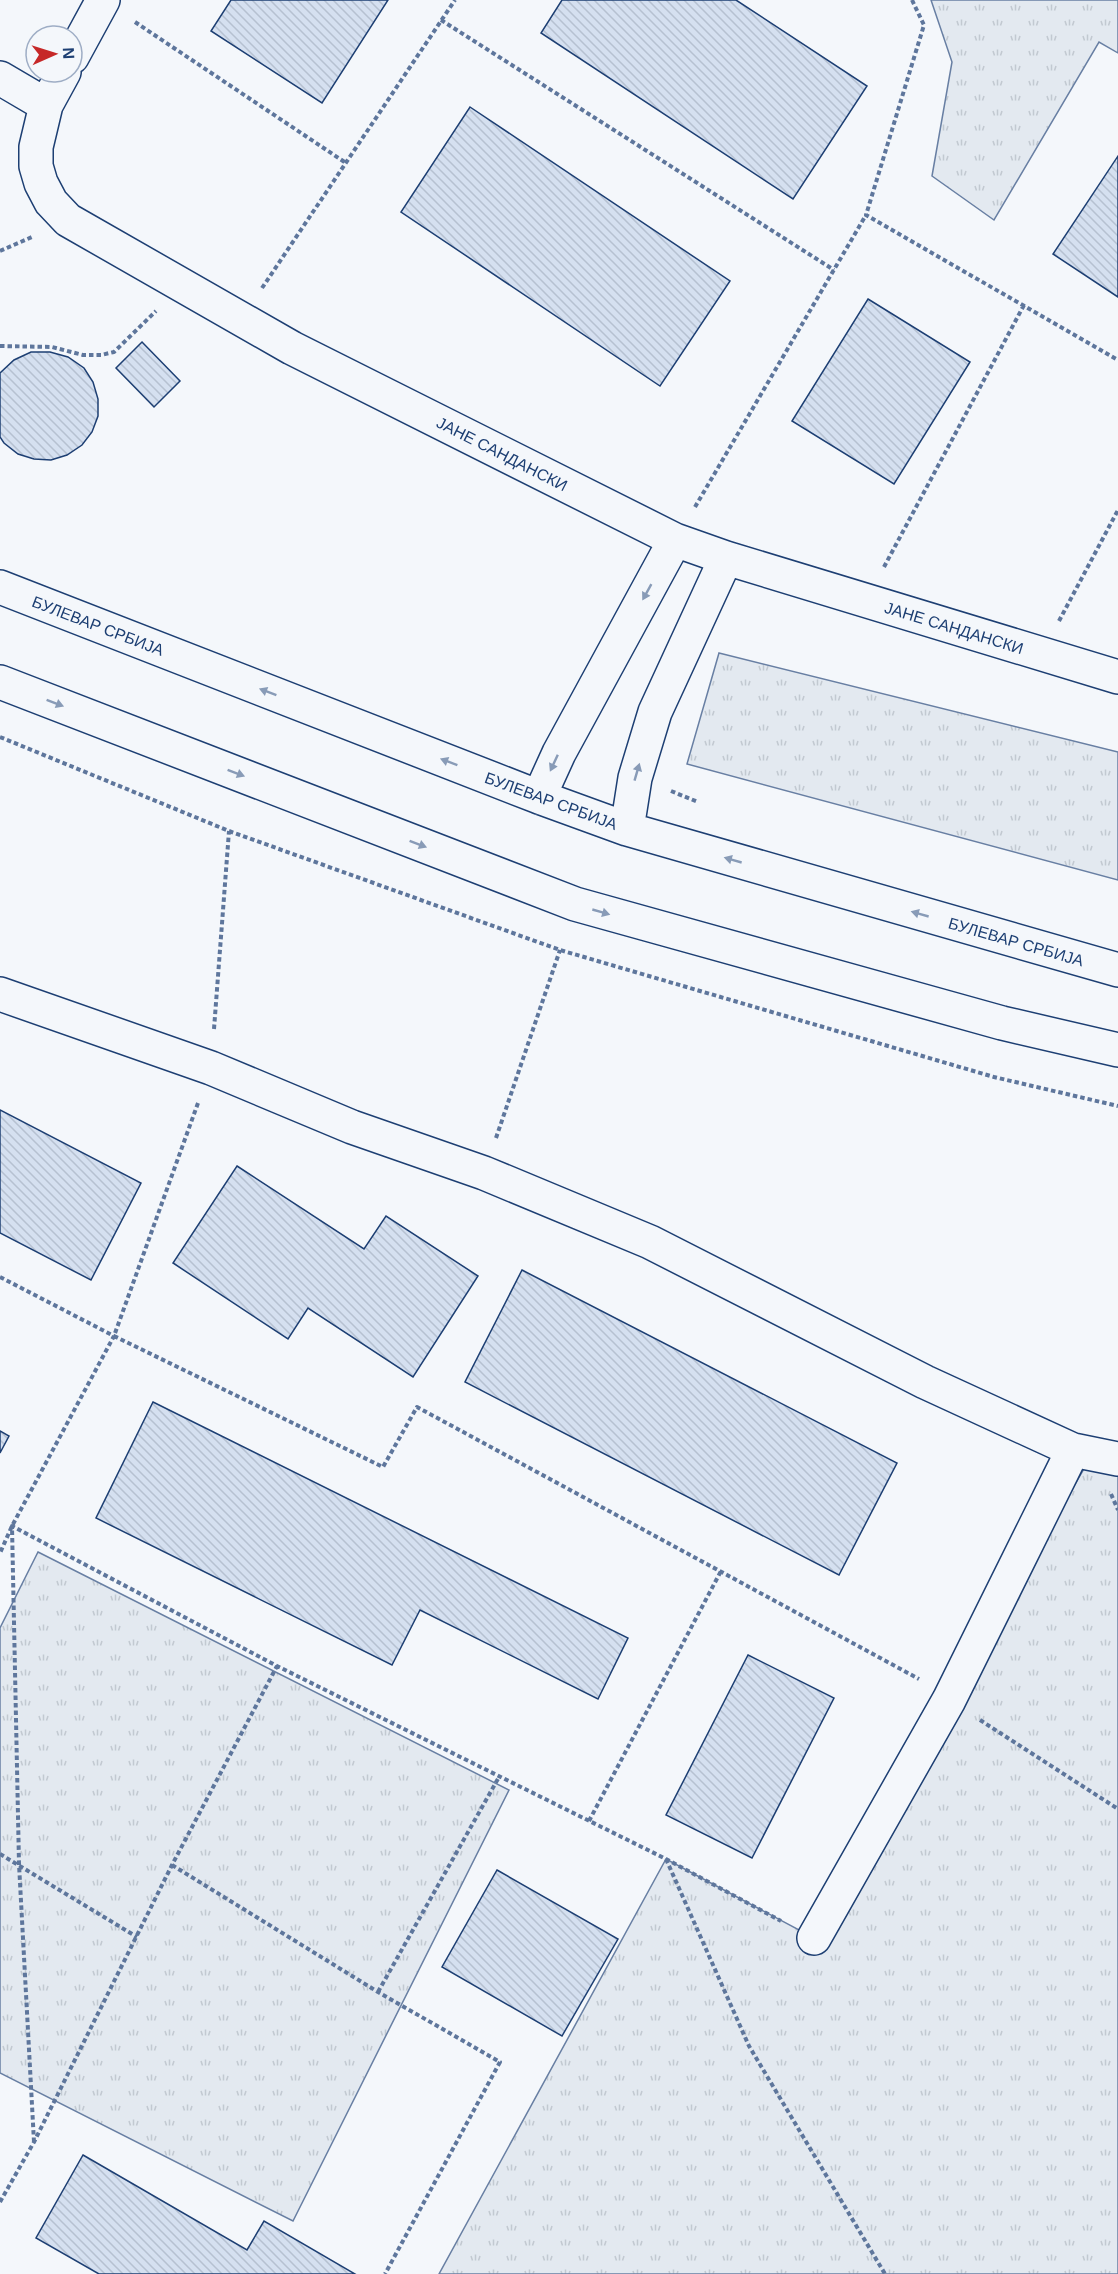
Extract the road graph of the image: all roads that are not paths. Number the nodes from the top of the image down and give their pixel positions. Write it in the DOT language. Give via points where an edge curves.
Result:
graph roads {
  1 [pos="103,1"];
  2 [pos="84,35"];
  3 [pos="0,78"];
  4 [pos="57,84"];
  5 [pos="46,105"];
  6 [pos="675,540"];
  7 [pos="726,558"];
  8 [pos="0,587"];
  9 [pos="1118,677"];
  10 [pos="0,682"];
  11 [pos="538,797"];
  12 [pos="627,829"];
  13 [pos="1118,970"];
  14 [pos="0,994"];
  15 [pos="1118,1050"];
  16 [pos="1073,1450"];
  17 [pos="1118,1459"];
  18 [pos="814,1938"];
  1 -- 2 [label="street"];
  3 -- 5 [label="street"];
  4 -- 5 [label="street, ЈАНЕ САНДАНСКИ"];
  5 -- 6 [label="street, ЈАНЕ САНДАНСКИ" via="36,147 36,166 51,202 69,220 292,348"];
  6 -- 7 [label="street, ЈАНЕ САНДАНСКИ"];
  6 -- 11 [label="street, one-way"];
  7 -- 9 [label="street, ЈАНЕ САНДАНСКИ"];
  12 -- 7 [label="street, one-way" via="635,778 655,712"];
  11 -- 8 [label="street, БУЛЕВАР СРБИЈА, one-way"];
  10 -- 15 [label="street, one-way" via="575,904 1002,1023"];
  11 -- 12 [label="street, БУЛЕВАР СРБИЈА"];
  13 -- 12 [label="street, БУЛЕВАР СРБИЈА, one-way"];
  14 -- 16 [label="street" via="211,1068 650,1242 924,1382"];
  16 -- 17 [label="street"];
  16 -- 18 [label="street" via="949,1700"];
}
